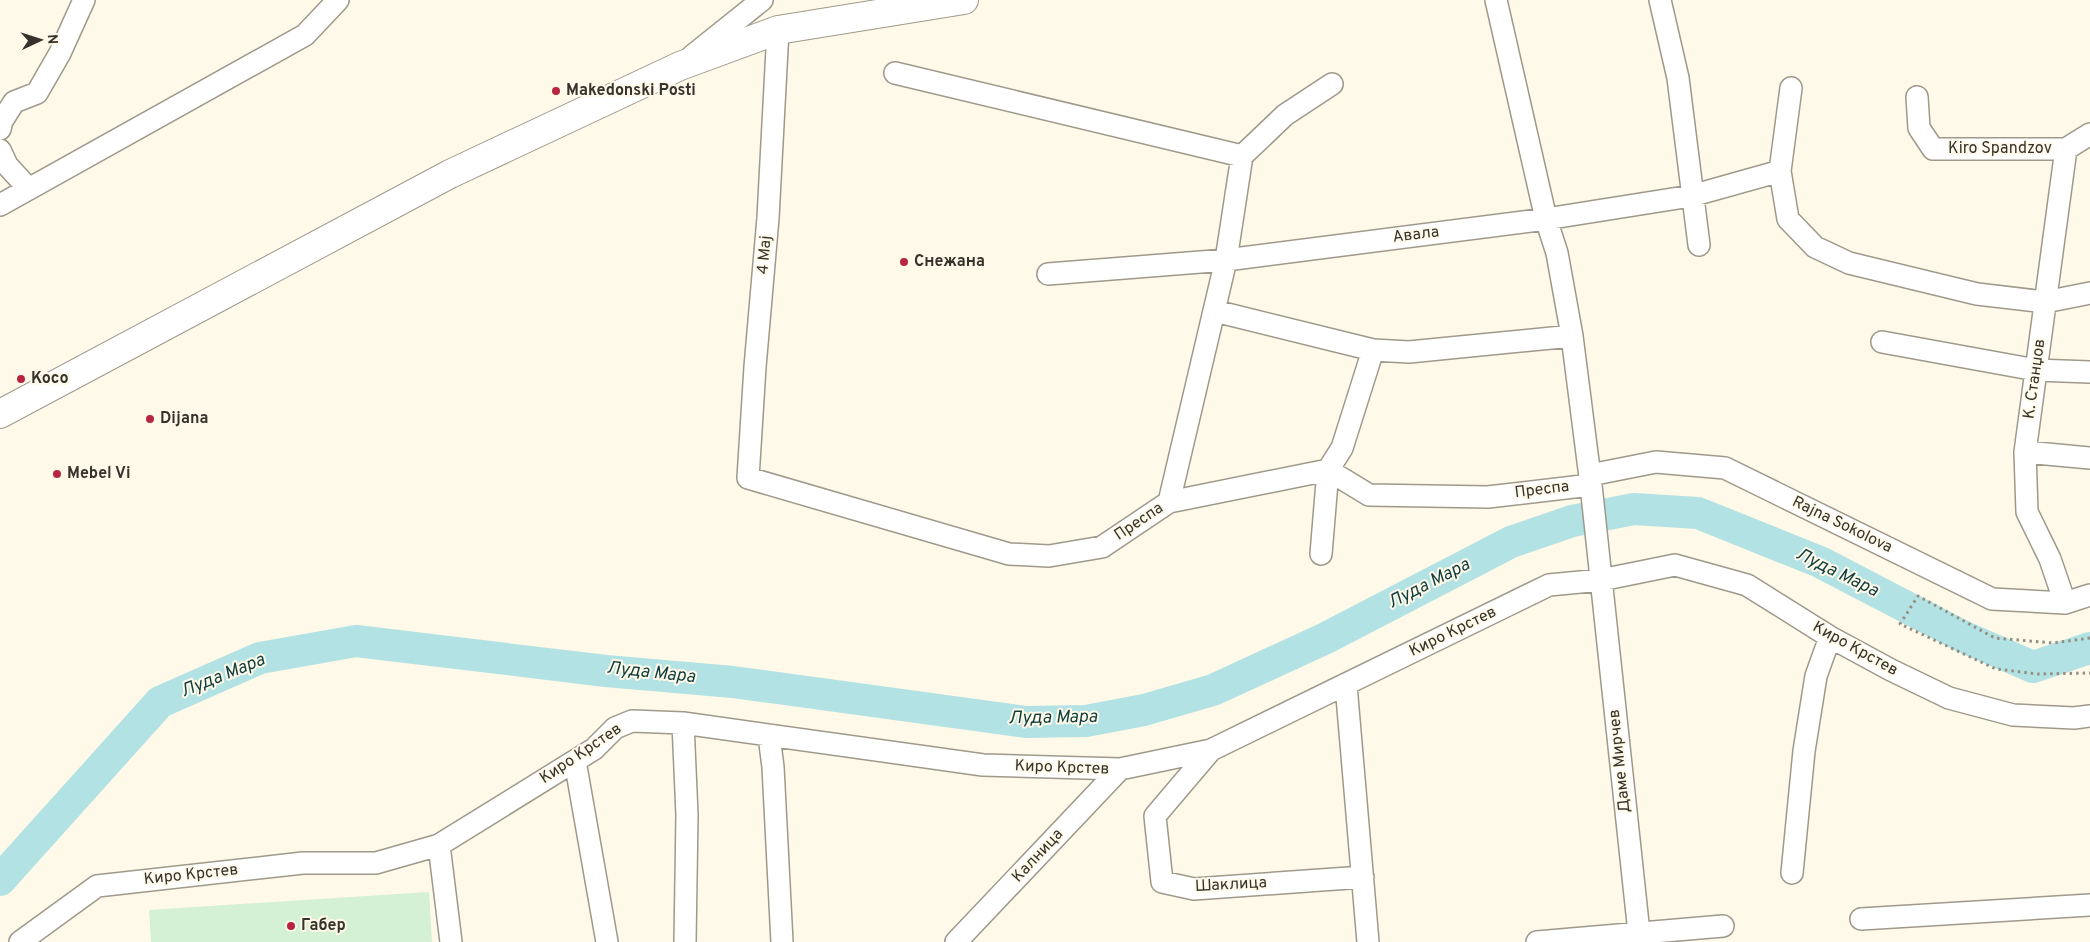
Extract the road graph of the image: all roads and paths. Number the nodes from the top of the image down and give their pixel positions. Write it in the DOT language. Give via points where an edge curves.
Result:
graph roads {
  1 [pos="84,0"];
  2 [pos="338,0"];
  3 [pos="762,0"];
  4 [pos="964,0"];
  5 [pos="1496,0"];
  6 [pos="1660,0"];
  7 [pos="778,30"];
  8 [pos="680,66"];
  9 [pos="895,72"];
  10 [pos="1332,84"];
  11 [pos="1791,88"];
  12 [pos="1917,97"];
  13 [pos="7,98"];
  14 [pos="0,130"];
  15 [pos="2090,134"];
  16 [pos="2066,149"];
  17 [pos="0,150"];
  18 [pos="1242,156"];
  19 [pos="1780,171"];
  20 [pos="28,188"];
  21 [pos="1691,196"];
  22 [pos="0,205"];
  23 [pos="1546,219"];
  24 [pos="1698,245"];
  25 [pos="1226,260"];
  26 [pos="1048,274"];
  27 [pos="2090,293"];
  28 [pos="2045,302"];
  29 [pos="1215,310"];
  30 [pos="1572,336"];
  31 [pos="1882,342"];
  32 [pos="1373,350"];
  33 [pos="2036,370"];
  34 [pos="2090,372"];
  35 [pos="0,414"];
  36 [pos="2025,452"];
  37 [pos="2090,458"];
  38 [pos="1328,470"];
  39 [pos="748,478"];
  40 [pos="1590,480"];
  41 [pos="1169,502"];
  42 [pos="1321,554"];
  43 [pos="1601,580"];
  44 [pos="2090,595"];
  45 [pos="2065,603"];
  46 [pos="1830,637"];
  47 [pos="2090,638"];
  48 [pos="2090,673"];
  49 [pos="1346,685"];
  50 [pos="2090,716"];
  51 [pos="683,723"];
  52 [pos="769,736"];
  53 [pos="1211,750"];
  54 [pos="575,761"];
  55 [pos="1120,769"];
  56 [pos="440,845"];
  57 [pos="1792,873"];
  58 [pos="1363,877"];
  59 [pos="2090,905"];
  60 [pos="1861,919"];
  61 [pos="1723,926"];
  62 [pos="1639,938"];
  63 [pos="20,942"];
  64 [pos="451,942"];
  65 [pos="607,942"];
  66 [pos="685,942"];
  67 [pos="782,942"];
  68 [pos="956,942"];
  69 [pos="1368,942"];
  70 [pos="1537,942"];
  1 -- 13 [label="street" via="37,93"];
  2 -- 20 [label="street" via="305,36"];
  3 -- 8 [label="street"];
  4 -- 7 [label="main road"];
  5 -- 23 [label="street, Даме Мирчев"];
  6 -- 21 [label="street" via="1678,78"];
  7 -- 8 [label="main road"];
  7 -- 39 [label="street, 4 Мај" via="768,218"];
  8 -- 35 [label="main road" via="450,174"];
  9 -- 18 [label="street"];
  10 -- 18 [label="street" via="1285,115"];
  11 -- 19 [label="street"];
  12 -- 16 [label="street, Kiro Spandzov" via="1919,128 1933,149"];
  13 -- 14 [label="street"];
  15 -- 16 [label="street, Kiro Spandzov"];
  16 -- 28 [label="street, К. Станџов"];
  17 -- 20 [label="street" via="7,166"];
  18 -- 25 [label="street"];
  19 -- 21 [label="street, Авала"];
  19 -- 28 [label="street" via="1788,219 1815,247 1849,264 1977,294"];
  20 -- 22 [label="street"];
  21 -- 23 [label="street, Авала"];
  21 -- 24 [label="street"];
  23 -- 25 [label="street, Авала"];
  23 -- 30 [label="street, Даме Мирчев" via="1557,253"];
  25 -- 26 [label="street, Авала"];
  25 -- 29 [label="street"];
  27 -- 28 [label="street"];
  28 -- 33 [label="street, К. Станџов"];
  29 -- 32 [label="street"];
  29 -- 41 [label="street"];
  30 -- 32 [label="street" via="1410,352"];
  30 -- 40 [label="street, Даме Мирчев"];
  31 -- 33 [label="street"];
  32 -- 38 [label="street" via="1342,448"];
  33 -- 34 [label="street"];
  33 -- 36 [label="street, К. Станџов"];
  36 -- 37 [label="street"];
  36 -- 45 [label="street, К. Станџов" via="2027,512 2050,559"];
  38 -- 40 [label="street, Преспа" via="1369,495 1488,497"];
  38 -- 41 [label="street, Преспа"];
  38 -- 42 [label="street"];
  39 -- 41 [label="street, Преспа" via="1009,554 1049,556 1102,547"];
  40 -- 43 [label="street, Даме Мирчев"];
  40 -- 45 [label="street, Rajna Sokolova" via="1656,462 1725,468 1992,599"];
  43 -- 46 [label="street, Киро Крстев" via="1675,565 1747,585"];
  43 -- 49 [label="street, Киро Крстев" via="1549,585"];
  43 -- 62 [label="street, Даме Мирчев"];
  44 -- 45 [label="street, Rajna Sokolova"];
  46 -- 50 [label="street, Киро Крстев" via="1949,698 2013,714"];
  46 -- 57 [label="street" via="1816,676 1804,751"];
  47 -- 48 [label="path" via="2053,644 1995,638 1918,596 1900,624 1996,669 2038,674"];
  49 -- 53 [label="street, Киро Крстев"];
  49 -- 58 [label="street"];
  51 -- 52 [label="street, Киро Крстев"];
  51 -- 54 [label="street, Киро Крстев" via="632,721 616,728 594,749"];
  51 -- 66 [label="street" via="687,816"];
  52 -- 55 [label="street, Киро Крстев" via="983,765"];
  52 -- 67 [label="street"];
  53 -- 55 [label="street, Киро Крстев"];
  53 -- 58 [label="street, Шаклица" via="1154,816 1162,882 1194,889"];
  54 -- 56 [label="street, Киро Крстев"];
  54 -- 65 [label="street"];
  55 -- 68 [label="street, Калница"];
  56 -- 63 [label="street, Киро Крстев" via="376,863 303,863 97,886"];
  56 -- 64 [label="street"];
  58 -- 69 [label="street"];
  59 -- 60 [label="street"];
  61 -- 62 [label="street"];
  62 -- 70 [label="street"];
}
